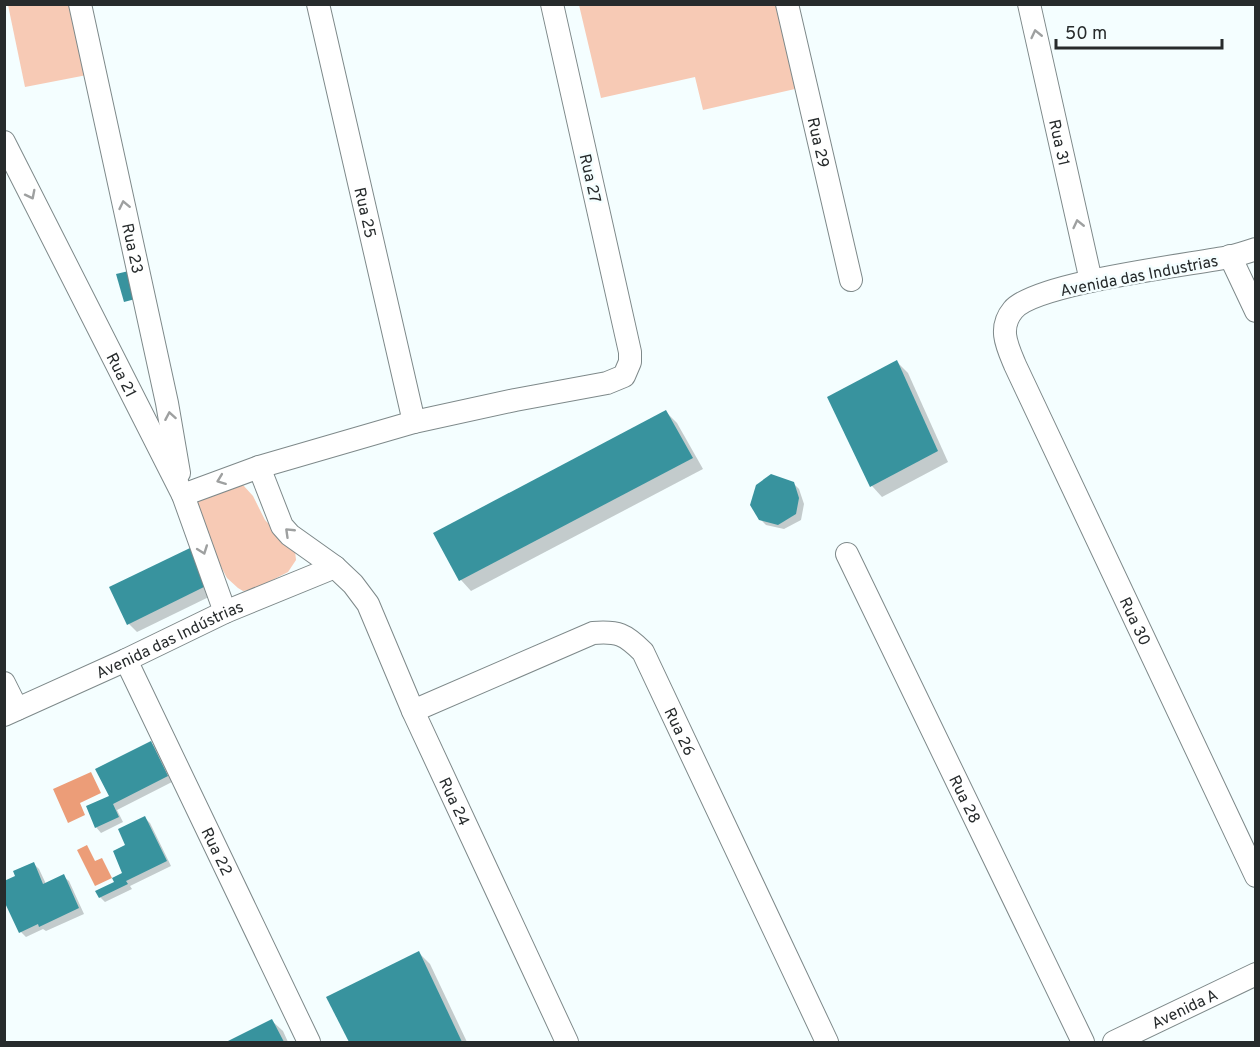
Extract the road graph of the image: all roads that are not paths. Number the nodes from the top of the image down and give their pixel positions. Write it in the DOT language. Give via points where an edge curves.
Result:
graph roads {
  1 [pos="80,4"];
  2 [pos="318,4"];
  3 [pos="552,4"];
  4 [pos="788,4"];
  5 [pos="1029,4"];
  6 [pos="4,142"];
  7 [pos="1256,249"];
  8 [pos="1230,256"];
  9 [pos="851,280"];
  10 [pos="1091,281"];
  11 [pos="1256,311"];
  12 [pos="1015,365"];
  13 [pos="414,422"];
  14 [pos="260,466"];
  15 [pos="183,495"];
  16 [pos="847,554"];
  17 [pos="335,567"];
  18 [pos="225,612"];
  19 [pos="126,660"];
  20 [pos="4,683"];
  21 [pos="412,711"];
  22 [pos="11,712"];
  23 [pos="1256,876"];
  24 [pos="1256,974"];
  25 [pos="309,1042"];
  26 [pos="567,1042"];
  27 [pos="827,1042"];
  28 [pos="1083,1042"];
  29 [pos="1114,1042"];
  15 -- 1 [label="street, Rua 23, one-way" via="167,403"];
  2 -- 13 [label="street, Rua 25"];
  3 -- 13 [label="street, Rua 27" via="630,352 628,371 618,380"];
  4 -- 9 [label="street, Rua 29"];
  10 -- 5 [label="street, Rua 31, one-way"];
  6 -- 15 [label="street, Rua 21, one-way"];
  7 -- 8 [label="street, Avenida das Industrias"];
  8 -- 10 [label="street, Avenida das Industrias"];
  8 -- 11 [label="street"];
  10 -- 12 [label="street, Avenida das Industrias" via="1028,298 1014,308 1004,331"];
  12 -- 23 [label="street, Rua 30"];
  13 -- 14 [label="street"];
  14 -- 15 [label="street, one-way"];
  17 -- 14 [label="street, Rua 24, one-way" via="282,526"];
  15 -- 18 [label="street, Rua 21, one-way"];
  16 -- 28 [label="street, Rua 28"];
  17 -- 18 [label="street, Avenida das Indústrias"];
  17 -- 21 [label="street, Rua 24" via="368,604"];
  18 -- 19 [label="street, Avenida das Indústrias"];
  19 -- 22 [label="street, Avenida das Indústrias"];
  19 -- 25 [label="street, Rua 22"];
  20 -- 22 [label="street"];
  21 -- 26 [label="street, Rua 24"];
  21 -- 27 [label="street, Rua 26" via="593,633 613,632 629,638 644,652"];
  24 -- 29 [label="street, Avenida A"];
}
